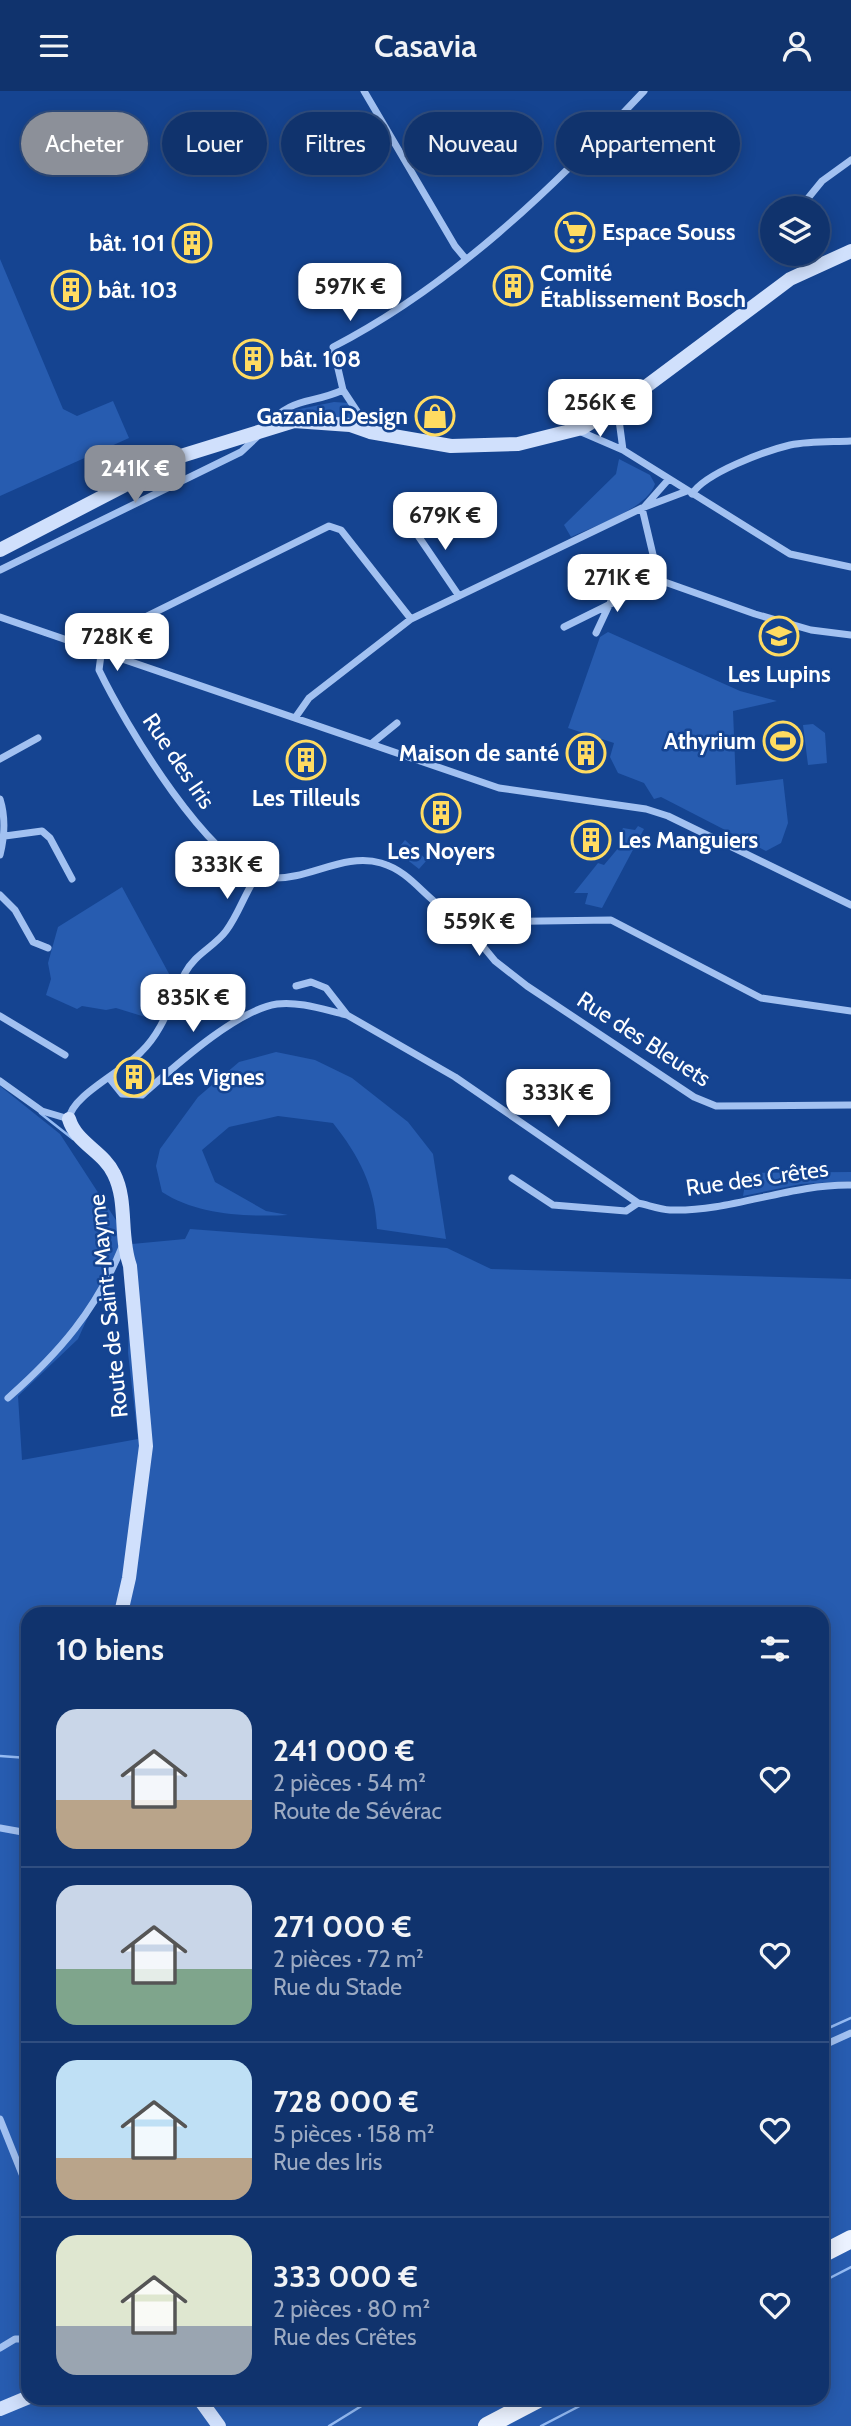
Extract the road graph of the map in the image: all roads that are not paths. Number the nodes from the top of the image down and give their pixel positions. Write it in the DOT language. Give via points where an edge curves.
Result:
graph roads {
  1 [pos="364,91"];
  2 [pos="644,91"];
  3 [pos="851,160"];
  4 [pos="810,196"];
  5 [pos="851,251"];
  6 [pos="465,258"];
  7 [pos="343,390"];
  8 [pos="617,405"];
  9 [pos="598,416"];
  10 [pos="575,429"];
  11 [pos="264,430"];
  12 [pos="370,432"];
  13 [pos="598,436"];
  14 [pos="851,441"];
  15 [pos="623,450"];
  16 [pos="668,480"];
  17 [pos="690,493"];
  18 [pos="642,508"];
  19 [pos="408,521"];
  20 [pos="0,550"];
  21 [pos="851,567"];
  22 [pos="0,571"];
  23 [pos="659,580"];
  24 [pos="459,596"];
  25 [pos="611,601"];
  26 [pos="0,617"];
  27 [pos="411,619"];
  28 [pos="564,627"];
  29 [pos="596,633"];
  30 [pos="851,635"];
  31 [pos="99,650"];
  32 [pos="295,718"];
  33 [pos="397,723"];
  34 [pos="38,738"];
  35 [pos="371,744"];
  36 [pos="0,759"];
  37 [pos="0,799"];
  38 [pos="5,836"];
  39 [pos="0,855"];
  40 [pos="258,874"];
  41 [pos="72,879"];
  42 [pos="0,895"];
  43 [pos="851,905"];
  44 [pos="473,922"];
  45 [pos="485,922"];
  46 [pos="481,944"];
  47 [pos="48,947"];
  48 [pos="296,986"];
  49 [pos="851,1011"];
  50 [pos="0,1016"];
  51 [pos="346,1016"];
  52 [pos="65,1055"];
  53 [pos="110,1079"];
  54 [pos="0,1081"];
  55 [pos="851,1105"];
  56 [pos="69,1119"];
  57 [pos="512,1178"];
  58 [pos="851,1185"];
  59 [pos="638,1202"];
  60 [pos="123,1246"];
  61 [pos="8,1398"];
  62 [pos="122,1607"];
  63 [pos="0,1828"];
  64 [pos="21,1832"];
  65 [pos="851,2033"];
  66 [pos="829,2043"];
  67 [pos="0,2119"];
  68 [pos="21,2172"];
  69 [pos="851,2239"];
  70 [pos="829,2250"];
  71 [pos="21,2339"];
  72 [pos="3,2347"];
  73 [pos="21,2400"];
  74 [pos="204,2405"];
  75 [pos="527,2405"];
  76 [pos="0,2409"];
  77 [pos="219,2426"];
  78 [pos="487,2426"];
  1 -- 6 [label="street"];
  2 -- 6 [label="street" via="550,188"];
  3 -- 4 [label="street"];
  5 -- 8 [label="main road" via="769,289 761,300"];
  6 -- 7 [label="street" via="413,299 333,348"];
  7 -- 11 [label="street" via="289,406 275,414"];
  7 -- 12 [label="street"];
  8 -- 9 [label="main road"];
  8 -- 15 [label="street"];
  9 -- 10 [label="main road"];
  9 -- 13 [label="street"];
  10 -- 12 [label="main road" via="518,444 479,446"];
  10 -- 13 [label="street"];
  11 -- 12 [label="main road" via="294,421 350,425"];
  11 -- 20 [label="main road" via="189,453 183,462"];
  11 -- 22 [label="street" via="241,452"];
  13 -- 15 [label="street"];
  14 -- 17 [label="street" via="788,446 716,474"];
  15 -- 16 [label="street"];
  16 -- 17 [label="street"];
  16 -- 18 [label="street"];
  17 -- 18 [label="street"];
  17 -- 21 [label="street" via="790,554"];
  18 -- 23 [label="street"];
  18 -- 24 [label="street"];
  19 -- 24 [label="street"];
  23 -- 25 [label="street"];
  23 -- 30 [label="street" via="811,630"];
  24 -- 27 [label="street"];
  25 -- 28 [label="street"];
  25 -- 29 [label="street"];
  26 -- 31 [label="street"];
  27 -- 31 [label="street" via="341,530 329,526 109,634 97,644"];
  27 -- 32 [label="street" via="309,698"];
  31 -- 32 [label="street"];
  31 -- 40 [label="street, Rue des Iris" via="103,678 174,796 224,850"];
  32 -- 35 [label="street"];
  33 -- 35 [label="street"];
  34 -- 36 [label="street"];
  35 -- 43 [label="street" via="499,788 668,816"];
  37 -- 38 [label="street"];
  38 -- 39 [label="street"];
  38 -- 41 [label="street" via="42,831"];
  40 -- 44 [label="street" via="274,878 371,860 404,875 440,909"];
  40 -- 53 [label="street" via="227,930 186,972 150,1043"];
  42 -- 47 [label="street" via="15,910 33,942"];
  44 -- 45 [label="street"];
  44 -- 46 [label="street, Rue des Bleuets" via="472,934"];
  45 -- 46 [label="street"];
  45 -- 49 [label="street" via="611,920 761,998"];
  46 -- 55 [label="street, Rue des Bleuets" via="527,986 694,1097 716,1106"];
  48 -- 51 [label="street, Rue des Crêtes" via="311,982 326,988"];
  50 -- 52 [label="street"];
  51 -- 53 [label="street, Rue des Crêtes" via="279,1003 233,1024 142,1095 122,1094"];
  51 -- 59 [label="street, Rue des Crêtes" via="455,1077"];
  53 -- 56 [label="street" via="79,1098"];
  54 -- 56 [label="street" via="42,1111"];
  56 -- 60 [label="main road, Route de Saint-Mayme" via="72,1129 114,1173 122,1200"];
  57 -- 59 [label="street" via="553,1205 626,1211"];
  58 -- 59 [label="street, Rue des Crêtes" via="817,1185 668,1210"];
  60 -- 61 [label="street" via="106,1286 74,1334"];
  60 -- 62 [label="main road, Route de Saint-Mayme" via="130,1266 146,1446"];
  63 -- 64 [label="street"];
  65 -- 66 [label="street"];
  67 -- 68 [label="street"];
  69 -- 70 [label="main road"];
  71 -- 72 [label="street"];
  73 -- 76 [label="main road"];
  74 -- 77 [label="main road"];
  75 -- 78 [label="main road"];
}
